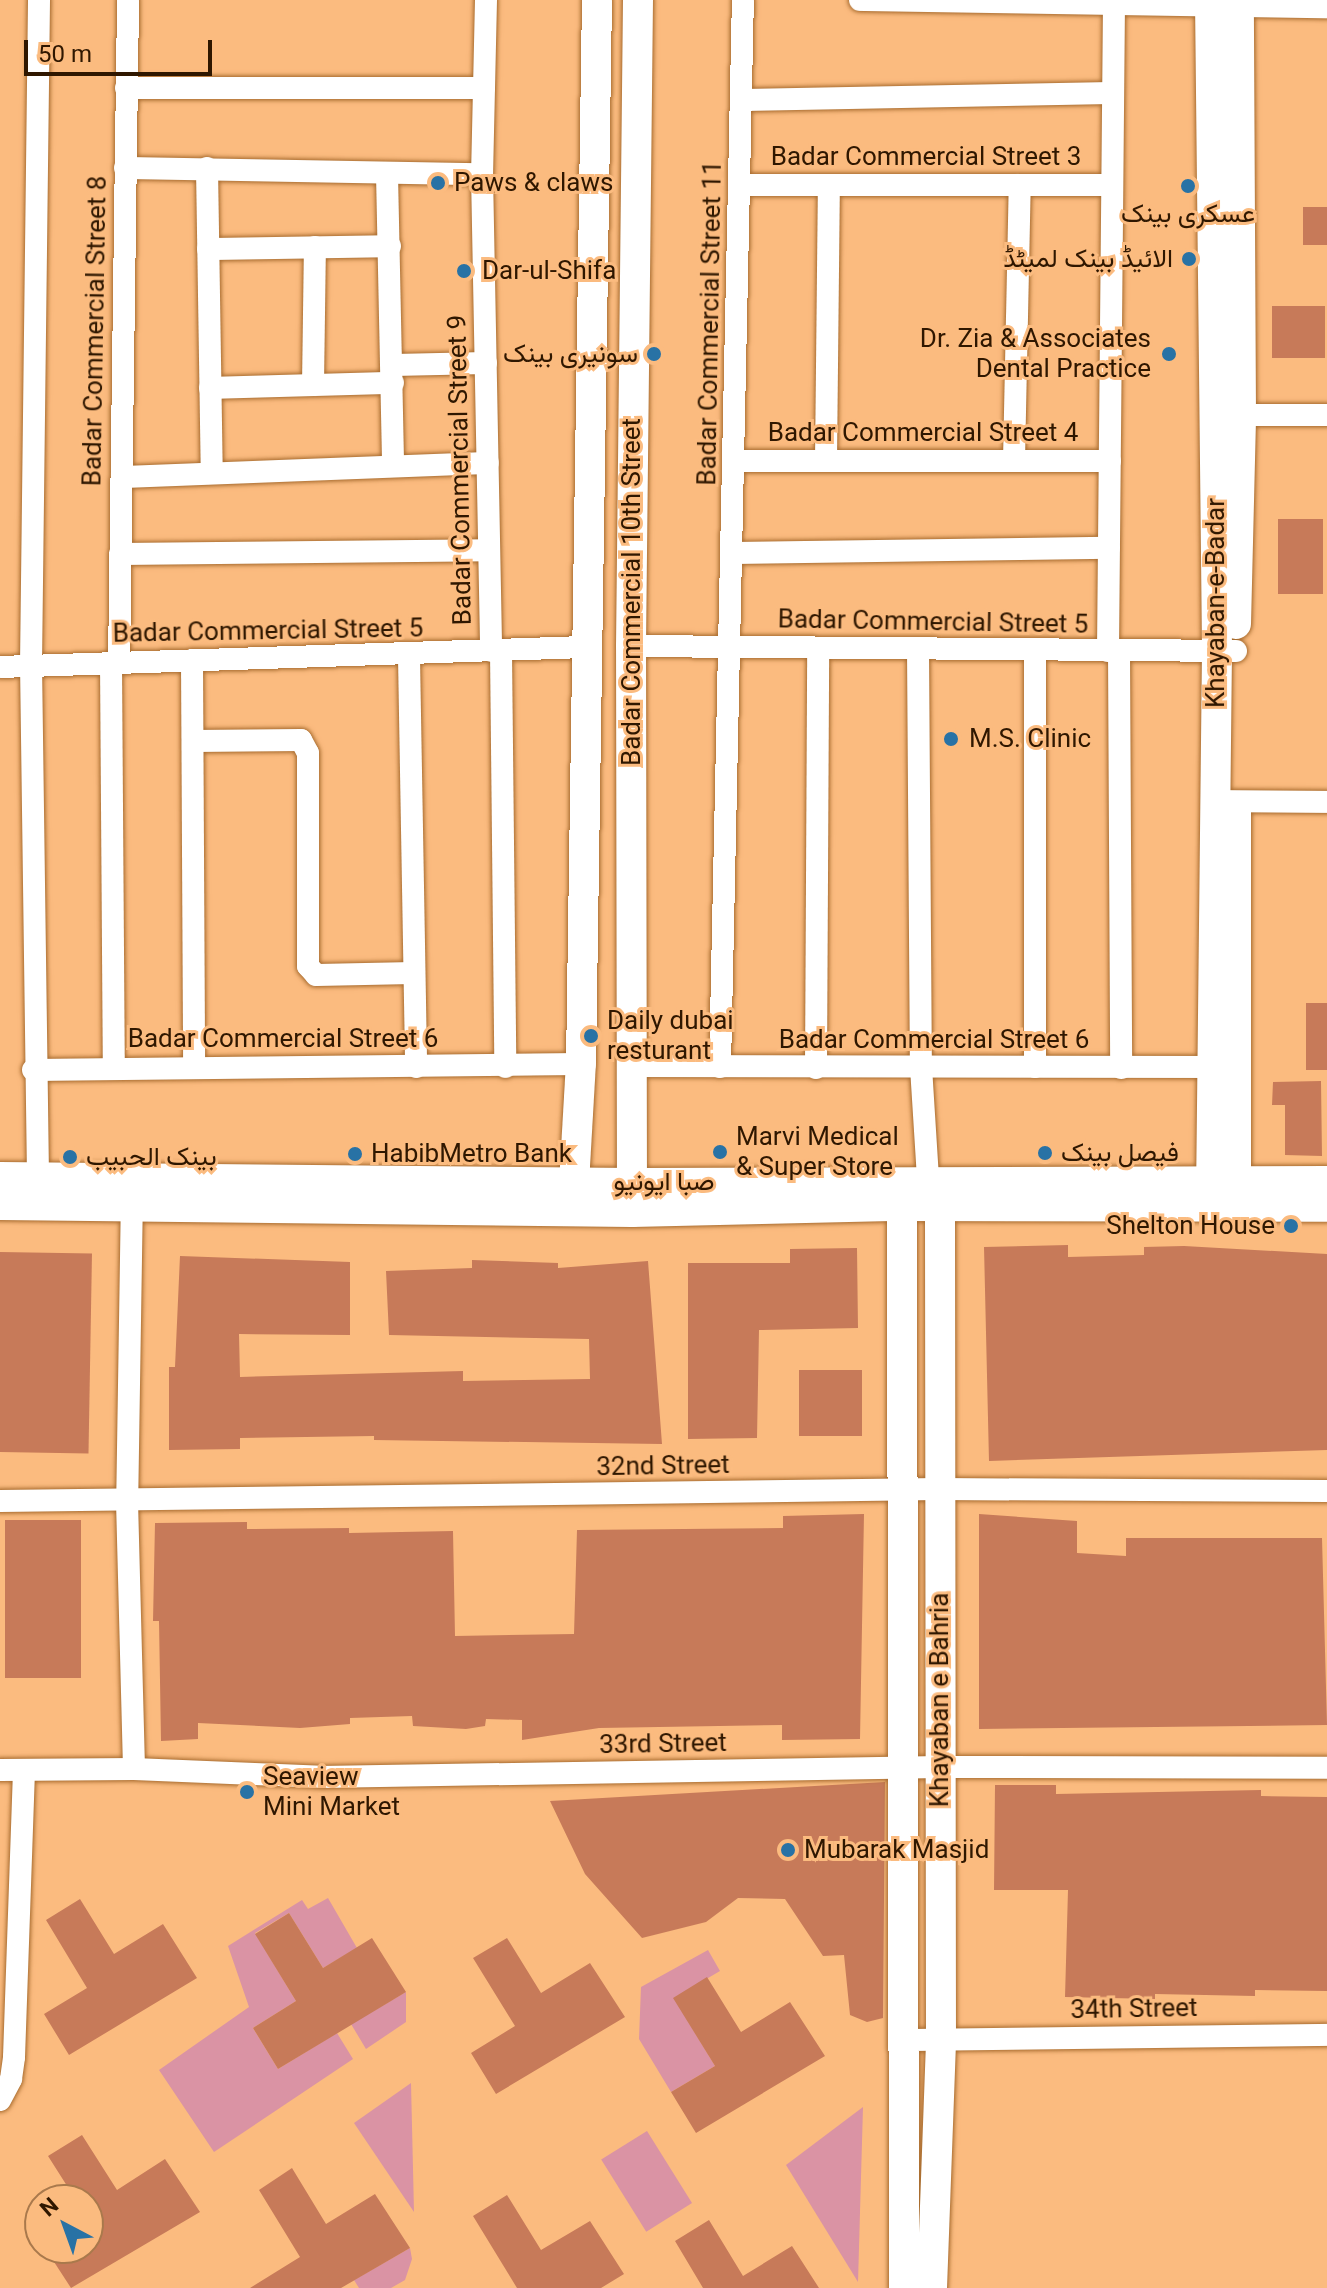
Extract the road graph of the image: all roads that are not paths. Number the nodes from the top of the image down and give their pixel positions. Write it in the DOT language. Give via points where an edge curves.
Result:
graph roads {
  1 [pos="39,0"];
  2 [pos="128,0"];
  3 [pos="486,0"];
  4 [pos="597,0"];
  5 [pos="638,0"];
  6 [pos="743,0"];
  7 [pos="860,0"];
  8 [pos="1035,1"];
  9 [pos="1114,2"];
  10 [pos="1224,3"];
  11 [pos="1327,7"];
  12 [pos="126,88"];
  13 [pos="484,88"];
  14 [pos="1113,93"];
  15 [pos="742,100"];
  16 [pos="125,168"];
  17 [pos="207,168"];
  18 [pos="387,174"];
  19 [pos="482,174"];
  20 [pos="740,185"];
  21 [pos="829,185"];
  22 [pos="1020,185"];
  23 [pos="1112,185"];
  24 [pos="390,246"];
  25 [pos="315,247"];
  26 [pos="208,249"];
  27 [pos="486,363"];
  28 [pos="393,374"];
  29 [pos="313,385"];
  30 [pos="210,388"];
  31 [pos="1241,415"];
  32 [pos="1327,415"];
  33 [pos="1014,460"];
  34 [pos="736,461"];
  35 [pos="826,461"];
  36 [pos="1110,461"];
  37 [pos="488,463"];
  38 [pos="393,466"];
  39 [pos="212,473"];
  40 [pos="122,477"];
  41 [pos="1109,548"];
  42 [pos="489,550"];
  43 [pos="734,553"];
  44 [pos="120,554"];
  45 [pos="631,646"];
  46 [pos="584,647"];
  47 [pos="733,648"];
  48 [pos="818,648"];
  49 [pos="918,649"];
  50 [pos="1035,650"];
  51 [pos="496,651"];
  52 [pos="1114,651"];
  53 [pos="1226,651"];
  54 [pos="409,657"];
  55 [pos="192,660"];
  56 [pos="115,663"];
  57 [pos="31,665"];
  58 [pos="0,667"];
  59 [pos="193,741"];
  60 [pos="1226,801"];
  61 [pos="1327,802"];
  62 [pos="414,973"];
  63 [pos="581,1064"];
  64 [pos="194,1066"];
  65 [pos="631,1066"];
  66 [pos="416,1067"];
  67 [pos="505,1067"];
  68 [pos="720,1067"];
  69 [pos="921,1067"];
  70 [pos="1035,1067"];
  71 [pos="1222,1067"];
  72 [pos="114,1068"];
  73 [pos="816,1068"];
  74 [pos="1121,1068"];
  75 [pos="33,1070"];
  76 [pos="0,1177"];
  77 [pos="38,1177"];
  78 [pos="133,1177"];
  79 [pos="574,1181"];
  80 [pos="1327,1181"];
  81 [pos="922,1190"];
  82 [pos="1223,1194"];
  83 [pos="632,1198"];
  84 [pos="0,1205"];
  85 [pos="132,1207"];
  86 [pos="1327,1207"];
  87 [pos="572,1211"];
  88 [pos="938,1489"];
  89 [pos="900,1491"];
  90 [pos="1327,1491"];
  91 [pos="0,1501"];
  92 [pos="127,1501"];
  93 [pos="940,1767"];
  94 [pos="901,1768"];
  95 [pos="1327,1768"];
  96 [pos="134,1769"];
  97 [pos="0,1770"];
  98 [pos="24,1770"];
  99 [pos="1327,2035"];
  100 [pos="903,2040"];
  101 [pos="941,2040"];
  102 [pos="0,2100"];
  103 [pos="904,2288"];
  104 [pos="932,2288"];
  1 -- 57 [label="street"];
  2 -- 12 [label="street, Badar Commercial Street 8"];
  3 -- 13 [label="street, Badar Commercial Street 9"];
  4 -- 46 [label="main road, Badar Commercial 10th Street"];
  5 -- 45 [label="main road, Badar Commercial 10th Street"];
  6 -- 15 [label="street, Badar Commercial Street 11"];
  7 -- 8 [label="street"];
  8 -- 9 [label="street"];
  9 -- 10 [label="street"];
  9 -- 14 [label="street"];
  10 -- 11 [label="street"];
  10 -- 31 [label="main road, Khayaban-e-Badar"];
  10 -- 53 [label="main road, Khayaban-e-Badar"];
  12 -- 13 [label="street"];
  12 -- 16 [label="street, Badar Commercial Street 8"];
  13 -- 19 [label="street, Badar Commercial Street 9"];
  14 -- 15 [label="street"];
  14 -- 23 [label="street"];
  15 -- 20 [label="street, Badar Commercial Street 11"];
  16 -- 17 [label="street"];
  16 -- 40 [label="street, Badar Commercial Street 8"];
  17 -- 18 [label="street"];
  17 -- 26 [label="street"];
  18 -- 19 [label="street"];
  18 -- 24 [label="street"];
  19 -- 27 [label="street, Badar Commercial Street 9"];
  20 -- 21 [label="street, Badar Commercial Street 3"];
  20 -- 34 [label="street, Badar Commercial Street 11"];
  21 -- 22 [label="street, Badar Commercial Street 3"];
  21 -- 35 [label="street"];
  22 -- 23 [label="street, Badar Commercial Street 3"];
  22 -- 33 [label="street"];
  23 -- 36 [label="street"];
  24 -- 25 [label="street"];
  24 -- 28 [label="street"];
  25 -- 26 [label="street"];
  25 -- 29 [label="street"];
  26 -- 30 [label="street"];
  27 -- 28 [label="street"];
  27 -- 37 [label="street, Badar Commercial Street 9"];
  28 -- 29 [label="street"];
  28 -- 38 [label="street"];
  29 -- 30 [label="street"];
  30 -- 39 [label="street"];
  31 -- 32 [label="street"];
  31 -- 53 [label="main road, Khayaban-e-Badar"];
  33 -- 35 [label="street, Badar Commercial Street 4"];
  33 -- 36 [label="street, Badar Commercial Street 4"];
  34 -- 35 [label="street, Badar Commercial Street 4"];
  34 -- 43 [label="street, Badar Commercial Street 11"];
  36 -- 41 [label="street"];
  37 -- 38 [label="street"];
  37 -- 42 [label="street, Badar Commercial Street 9"];
  38 -- 39 [label="street"];
  39 -- 40 [label="street"];
  40 -- 44 [label="street, Badar Commercial Street 8"];
  41 -- 43 [label="street"];
  41 -- 52 [label="street"];
  42 -- 44 [label="street"];
  42 -- 51 [label="street, Badar Commercial Street 9"];
  43 -- 47 [label="street, Badar Commercial Street 11"];
  44 -- 56 [label="street, Badar Commercial Street 8"];
  45 -- 47 [label="street, Badar Commercial Street 5"];
  45 -- 65 [label="main road, Badar Commercial 10th Street"];
  46 -- 51 [label="street, Badar Commercial Street 5"];
  46 -- 63 [label="main road, Badar Commercial 10th Street"];
  47 -- 48 [label="street, Badar Commercial Street 5"];
  47 -- 68 [label="street, Badar Commercial Street 11"];
  48 -- 49 [label="street, Badar Commercial Street 5"];
  48 -- 73 [label="street"];
  49 -- 50 [label="street, Badar Commercial Street 5"];
  49 -- 69 [label="street"];
  50 -- 52 [label="street, Badar Commercial Street 5"];
  50 -- 70 [label="street"];
  51 -- 54 [label="street, Badar Commercial Street 5"];
  51 -- 67 [label="street, Badar Commercial Street 9"];
  52 -- 53 [label="street, Badar Commercial Street 5"];
  52 -- 74 [label="street"];
  53 -- 60 [label="main road, Khayaban-e-Badar"];
  54 -- 55 [label="street, Badar Commercial Street 5"];
  54 -- 62 [label="street"];
  55 -- 56 [label="street, Badar Commercial Street 5"];
  55 -- 59 [label="street"];
  56 -- 57 [label="street, Badar Commercial Street 5"];
  56 -- 72 [label="street, Badar Commercial Street 8"];
  57 -- 58 [label="street, Badar Commercial Street 5"];
  57 -- 75 [label="street"];
  59 -- 62 [label="street" via="301,740 308,753 308,966 316,975"];
  59 -- 64 [label="street"];
  60 -- 61 [label="street"];
  60 -- 71 [label="main road, Khayaban-e-Badar"];
  62 -- 66 [label="street"];
  63 -- 67 [label="street, Badar Commercial Street 6"];
  63 -- 79 [label="main road, Badar Commercial 10th Street"];
  64 -- 66 [label="street, Badar Commercial Street 6"];
  64 -- 72 [label="street, Badar Commercial Street 6"];
  65 -- 68 [label="street, Badar Commercial Street 6"];
  65 -- 83 [label="main road, Badar Commercial 10th Street"];
  66 -- 67 [label="street, Badar Commercial Street 6"];
  68 -- 73 [label="street, Badar Commercial Street 6"];
  69 -- 70 [label="street, Badar Commercial Street 6"];
  69 -- 73 [label="street, Badar Commercial Street 6"];
  69 -- 81 [label="street"];
  70 -- 74 [label="street, Badar Commercial Street 6"];
  71 -- 74 [label="street, Badar Commercial Street 6"];
  71 -- 82 [label="main road, Khayaban-e-Badar"];
  72 -- 75 [label="street, Badar Commercial Street 6"];
  75 -- 77 [label="street"];
  76 -- 77 [label="main road, صبا ایونیو"];
  77 -- 78 [label="main road, صبا ایونیو"];
  78 -- 79 [label="main road, صبا ایونیو"];
  78 -- 85 [label="street"];
  79 -- 83 [label="main road, صبا ایونیو"];
  79 -- 87 [label="main road, Badar Commercial 10th Street"];
  80 -- 82 [label="main road, صبا ایونیو"];
  81 -- 82 [label="main road, صبا ایونیو"];
  81 -- 83 [label="main road, صبا ایونیو"];
  81 -- 88 [label="main road, Khayaban e Bahria"];
  81 -- 89 [label="main road"];
  82 -- 86 [label="main road, صبا ایونیو"];
  83 -- 87 [label="main road, صبا ایونیو"];
  84 -- 85 [label="main road, صبا ایونیو"];
  85 -- 87 [label="main road, صبا ایونیو"];
  85 -- 92 [label="street"];
  88 -- 89 [label="street, 32nd Street"];
  88 -- 90 [label="street, 32nd Street"];
  88 -- 93 [label="main road, Khayaban e Bahria"];
  89 -- 92 [label="street, 32nd Street"];
  89 -- 94 [label="main road"];
  91 -- 92 [label="street, 32nd Street"];
  92 -- 96 [label="street"];
  93 -- 94 [label="street, 33rd Street"];
  93 -- 95 [label="street, 33rd Street"];
  93 -- 101 [label="main road, Khayaban e Bahria"];
  94 -- 96 [label="street, 33rd Street" via="321,1777"];
  94 -- 100 [label="main road"];
  96 -- 98 [label="street, 33rd Street"];
  97 -- 98 [label="street, 33rd Street"];
  98 -- 102 [label="street" via="14,2057"];
  99 -- 101 [label="street, 34th Street"];
  100 -- 101 [label="street, 34th Street"];
  100 -- 103 [label="main road"];
  101 -- 104 [label="main road, Khayaban e Bahria"];
}
